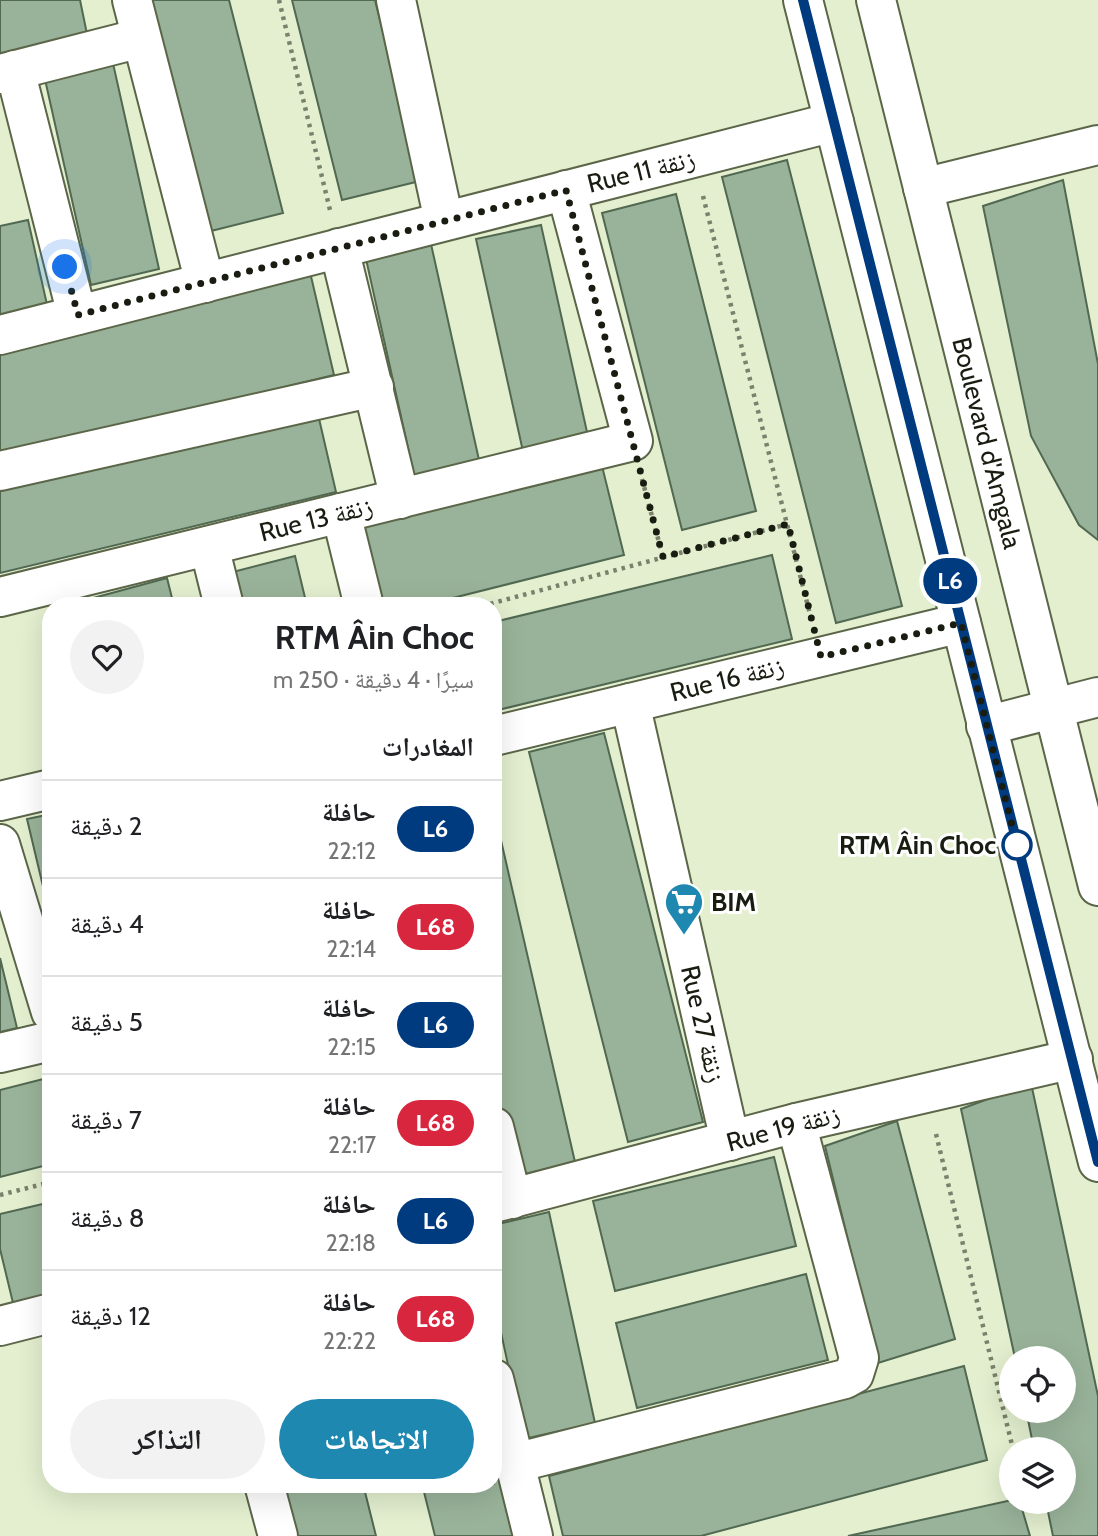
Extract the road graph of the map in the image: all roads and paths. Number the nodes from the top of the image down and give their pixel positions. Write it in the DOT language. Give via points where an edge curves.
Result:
graph roads {
  1 [pos="132,0"];
  2 [pos="279,0"];
  3 [pos="396,0"];
  4 [pos="803,0"];
  5 [pos="876,0"];
  6 [pos="141,38"];
  7 [pos="7,72"];
  8 [pos="834,122"];
  9 [pos="1098,145"];
  10 [pos="693,158"];
  11 [pos="923,188"];
  12 [pos="566,190"];
  13 [pos="444,221"];
  14 [pos="339,248"];
  15 [pos="205,283"];
  16 [pos="78,315"];
  17 [pos="0,335"];
  18 [pos="374,387"];
  19 [pos="632,441"];
  20 [pos="0,471"];
  21 [pos="400,499"];
  22 [pos="341,513"];
  23 [pos="788,524"];
  24 [pos="209,545"];
  25 [pos="663,557"];
  26 [pos="53,595"];
  27 [pos="0,597"];
  28 [pos="223,597"];
  29 [pos="362,597"];
  30 [pos="502,601"];
  31 [pos="961,623"];
  32 [pos="821,657"];
  33 [pos="1098,697"];
  34 [pos="630,703"];
  35 [pos="1053,708"];
  36 [pos="986,726"];
  37 [pos="502,734"];
  38 [pos="42,791"];
  39 [pos="0,801"];
  40 [pos="0,844"];
  41 [pos="1098,886"];
  42 [pos="42,983"];
  43 [pos="42,1043"];
  44 [pos="0,1053"];
  45 [pos="1073,1059"];
  46 [pos="926,1091"];
  47 [pos="796,1123"];
  48 [pos="730,1141"];
  49 [pos="1098,1162"];
  50 [pos="42,1184"];
  51 [pos="0,1195"];
  52 [pos="503,1201"];
  53 [pos="42,1314"];
  54 [pos="2,1316"];
  55 [pos="502,1411"];
  56 [pos="1010,1437"];
  57 [pos="515,1463"];
  58 [pos="266,1493"];
  59 [pos="278,1536"];
  60 [pos="533,1536"];
  1 -- 6 [label="street"];
  2 -- 14 [label="path"];
  3 -- 13 [label="street"];
  4 -- 8 [label="street"];
  5 -- 11 [label="street, Boulevard d'Amgala"];
  6 -- 7 [label="street"];
  6 -- 15 [label="street"];
  7 -- 16 [label="street"];
  8 -- 10 [label="street, Rue 11 زنقة"];
  8 -- 31 [label="street"];
  9 -- 11 [label="street"];
  10 -- 12 [label="street, Rue 11 زنقة"];
  10 -- 23 [label="path"];
  11 -- 35 [label="street, Boulevard d'Amgala"];
  12 -- 13 [label="street, Rue 11 زنقة"];
  12 -- 19 [label="street"];
  13 -- 14 [label="street, Rue 11 زنقة"];
  14 -- 15 [label="street, Rue 11 زنقة"];
  14 -- 18 [label="street"];
  15 -- 16 [label="street, Rue 11 زنقة"];
  16 -- 17 [label="street, Rue 11 زنقة"];
  18 -- 20 [label="street"];
  18 -- 21 [label="street"];
  19 -- 21 [label="street, Rue 13 زنقة"];
  19 -- 25 [label="path"];
  21 -- 22 [label="street, Rue 13 زنقة"];
  22 -- 24 [label="street, Rue 13 زنقة"];
  22 -- 29 [label="street"];
  23 -- 25 [label="path"];
  23 -- 32 [label="path"];
  24 -- 26 [label="street, Rue 13 زنقة"];
  24 -- 28 [label="street"];
  25 -- 30 [label="path"];
  26 -- 27 [label="street, Rue 13 زنقة"];
  31 -- 32 [label="street, Rue 16 زنقة"];
  31 -- 36 [label="street"];
  32 -- 34 [label="street, Rue 16 زنقة"];
  33 -- 35 [label="street"];
  34 -- 37 [label="street, Rue 16 زنقة"];
  34 -- 48 [label="street, Rue 27 زنقة"];
  35 -- 36 [label="street"];
  35 -- 41 [label="street, Boulevard d'Amgala"];
  36 -- 45 [label="street"];
  38 -- 39 [label="street"];
  40 -- 42 [label="street"];
  43 -- 44 [label="street"];
  45 -- 46 [label="street, Rue 19 زنقة"];
  45 -- 49 [label="street"];
  46 -- 47 [label="street, Rue 19 زنقة"];
  46 -- 56 [label="path"];
  47 -- 48 [label="street, Rue 19 زنقة"];
  47 -- 57 [label="street" via="859,1358 854,1374"];
  48 -- 52 [label="street, Rue 19 زنقة"];
  50 -- 51 [label="path"];
  53 -- 54 [label="street"];
  55 -- 57 [label="street"];
  57 -- 60 [label="street"];
  58 -- 59 [label="street"];
}
